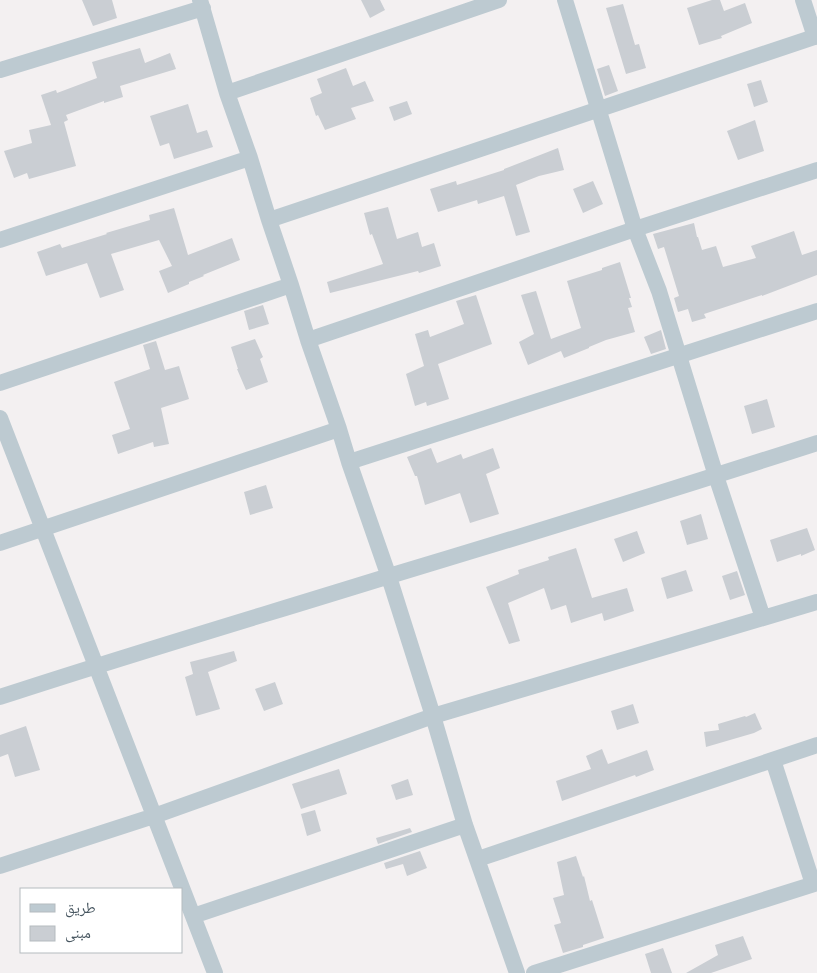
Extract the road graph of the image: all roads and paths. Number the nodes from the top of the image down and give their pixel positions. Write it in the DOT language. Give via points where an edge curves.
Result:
graph roads {
  1 [pos="499,0"];
  2 [pos="565,0"];
  3 [pos="803,0"];
  4 [pos="201,4"];
  5 [pos="816,36"];
  6 [pos="0,70"];
  7 [pos="227,92"];
  8 [pos="599,110"];
  9 [pos="250,158"];
  10 [pos="817,170"];
  11 [pos="269,220"];
  12 [pos="635,229"];
  13 [pos="0,240"];
  14 [pos="291,285"];
  15 [pos="817,312"];
  16 [pos="308,340"];
  17 [pos="679,355"];
  18 [pos="0,383"];
  19 [pos="0,418"];
  20 [pos="339,429"];
  21 [pos="817,443"];
  22 [pos="348,462"];
  23 [pos="716,476"];
  24 [pos="43,529"];
  25 [pos="0,543"];
  26 [pos="389,577"];
  27 [pos="817,602"];
  28 [pos="763,618"];
  29 [pos="96,666"];
  30 [pos="0,697"];
  31 [pos="434,716"];
  32 [pos="817,745"];
  33 [pos="773,760"];
  34 [pos="154,816"];
  35 [pos="465,825"];
  36 [pos="478,860"];
  37 [pos="0,866"];
  38 [pos="815,883"];
  39 [pos="193,916"];
  40 [pos="215,973"];
  41 [pos="517,973"];
  42 [pos="534,973"];
  1 -- 7 [label="street"];
  2 -- 8 [label="street"];
  3 -- 5 [label="street"];
  4 -- 6 [label="street"];
  4 -- 7 [label="street"];
  5 -- 8 [label="street"];
  7 -- 9 [label="street"];
  8 -- 11 [label="street"];
  8 -- 12 [label="street"];
  9 -- 11 [label="street"];
  9 -- 13 [label="street"];
  10 -- 12 [label="street"];
  11 -- 14 [label="street"];
  12 -- 16 [label="street"];
  12 -- 17 [label="street"];
  14 -- 16 [label="street"];
  14 -- 18 [label="street"];
  15 -- 17 [label="street"];
  16 -- 20 [label="street"];
  17 -- 22 [label="street"];
  17 -- 23 [label="street"];
  19 -- 24 [label="street"];
  20 -- 22 [label="street"];
  20 -- 24 [label="street"];
  21 -- 23 [label="street"];
  22 -- 26 [label="street"];
  23 -- 26 [label="street"];
  23 -- 28 [label="street"];
  24 -- 25 [label="street"];
  24 -- 29 [label="street"];
  26 -- 29 [label="street"];
  26 -- 31 [label="street"];
  27 -- 28 [label="street"];
  28 -- 31 [label="street"];
  29 -- 30 [label="street"];
  29 -- 34 [label="street"];
  31 -- 34 [label="street"];
  31 -- 35 [label="street"];
  32 -- 33 [label="street"];
  33 -- 36 [label="street"];
  33 -- 38 [label="street"];
  34 -- 37 [label="street"];
  34 -- 39 [label="street"];
  35 -- 36 [label="street"];
  35 -- 39 [label="street"];
  36 -- 41 [label="street"];
  38 -- 42 [label="street"];
  39 -- 40 [label="street"];
}
